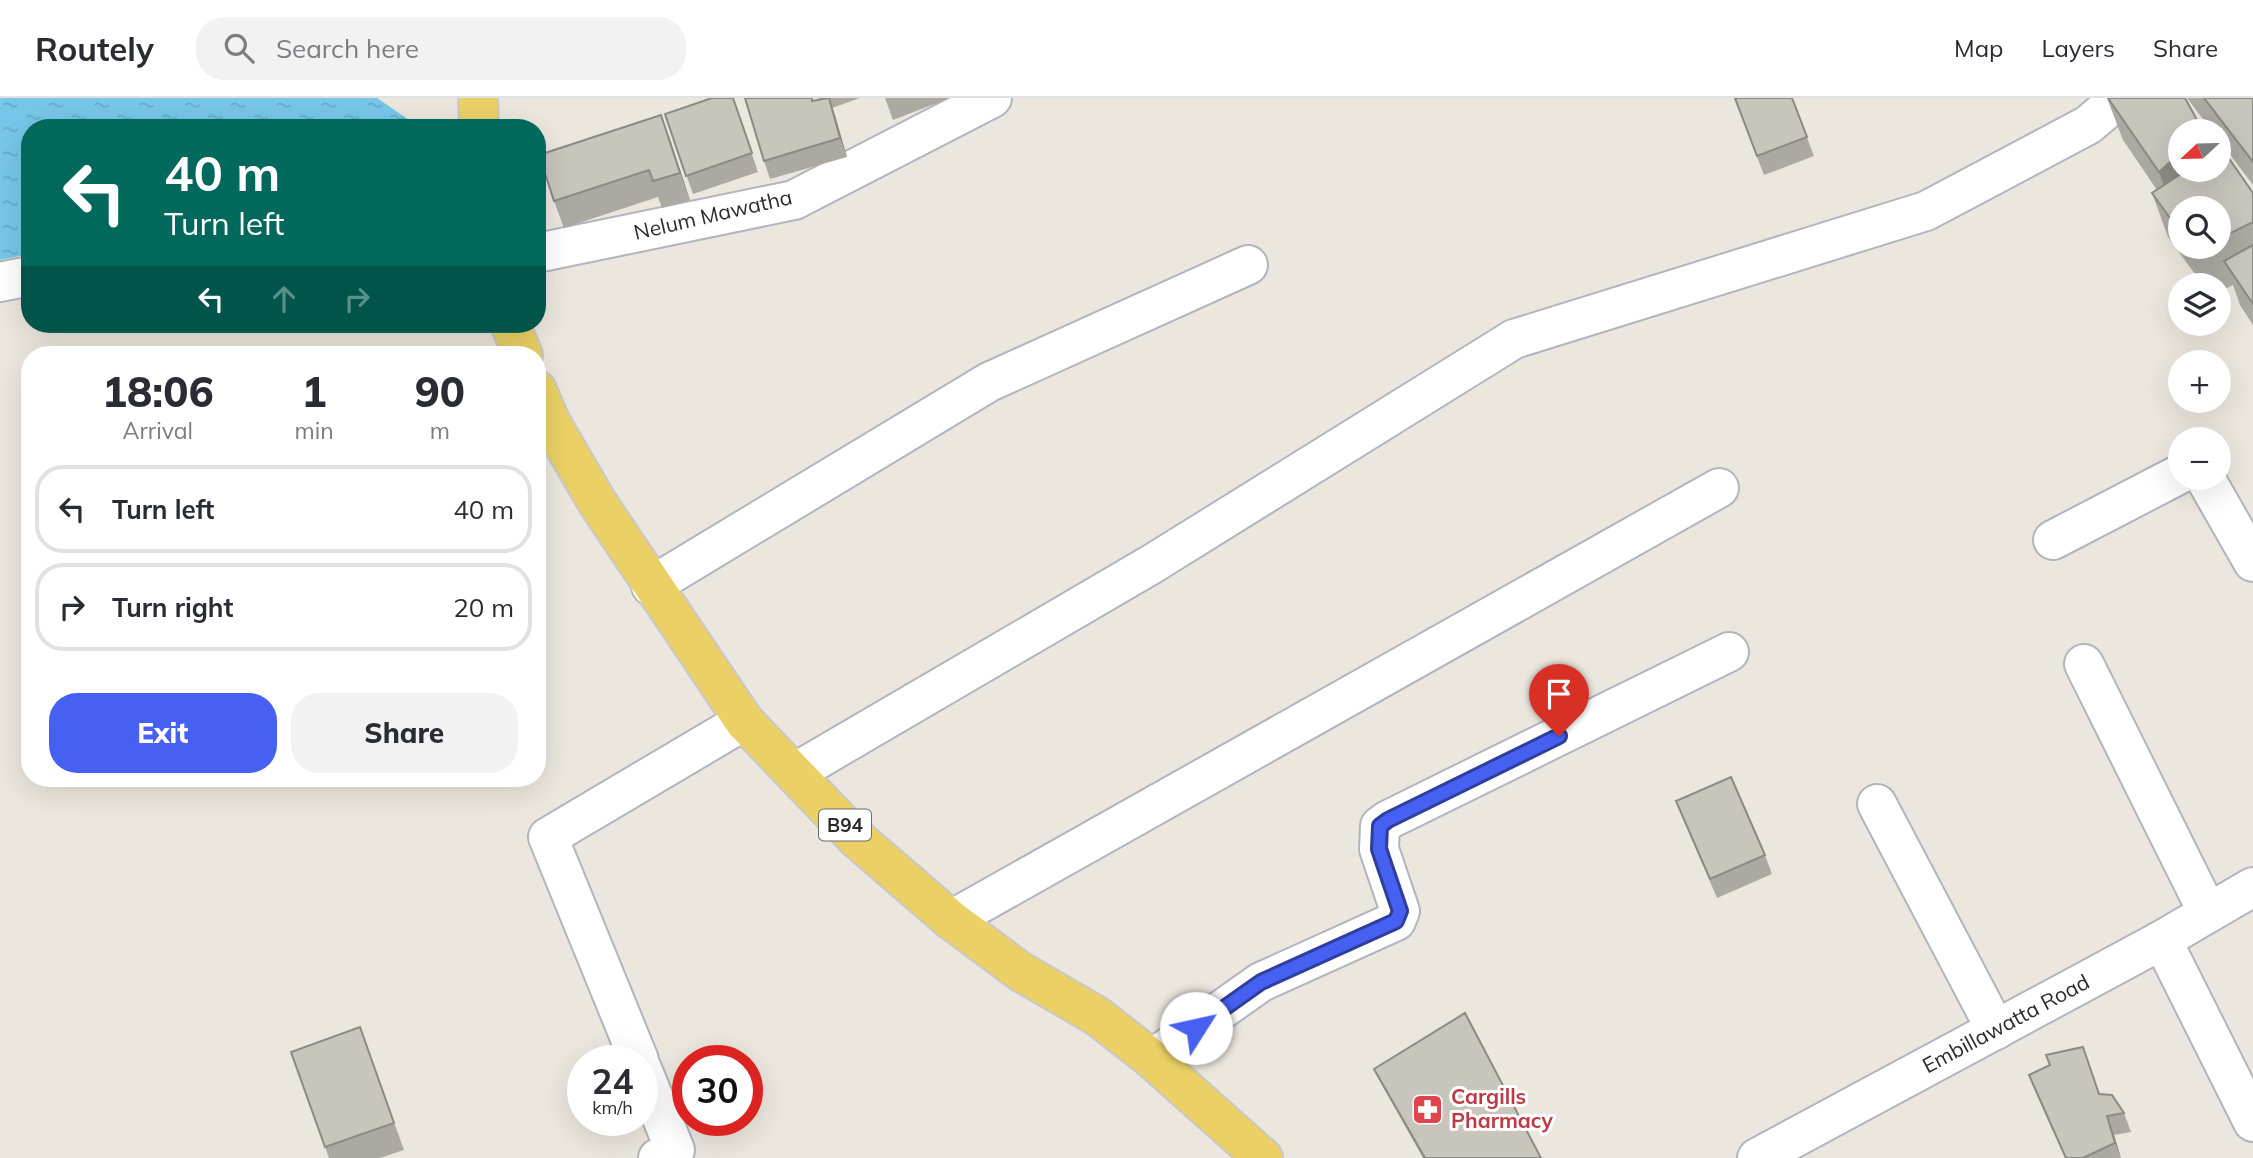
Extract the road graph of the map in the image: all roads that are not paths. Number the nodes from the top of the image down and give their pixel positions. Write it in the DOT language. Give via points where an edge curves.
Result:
graph roads {
  1 [pos="478,98"];
  2 [pos="992,98"];
  3 [pos="2120,98"];
  4 [pos="479,119"];
  5 [pos="546,251"];
  6 [pos="1248,265"];
  7 [pos="21,278"];
  8 [pos="0,282"];
  9 [pos="546,411"];
  10 [pos="2168,480"];
  11 [pos="1719,488"];
  12 [pos="2212,490"];
  13 [pos="2053,540"];
  14 [pos="2253,562"];
  15 [pos="651,586"];
  16 [pos="1729,652"];
  17 [pos="2084,664"];
  18 [pos="744,721"];
  19 [pos="796,772"];
  20 [pos="1877,804"];
  21 [pos="2253,887"];
  22 [pos="2208,913"];
  23 [pos="951,920"];
  24 [pos="2162,940"];
  25 [pos="1996,1030"];
  26 [pos="633,1045"];
  27 [pos="1152,1059"];
  28 [pos="658,1108"];
  29 [pos="2253,1122"];
  30 [pos="659,1158"];
  31 [pos="1263,1158"];
  32 [pos="1757,1158"];
  1 -- 4 [label="main road"];
  2 -- 5 [label="street, Nelum Mawatha" via="794,200"];
  3 -- 19 [label="street" via="2088,125 1926,211 1514,339 1152,564"];
  6 -- 15 [label="street" via="989,382"];
  7 -- 8 [label="street"];
  9 -- 15 [label="main road, B94"];
  10 -- 13 [label="street"];
  11 -- 23 [label="street"];
  12 -- 14 [label="street"];
  15 -- 18 [label="main road, B94"];
  16 -- 27 [label="street" via="1388,820 1380,826 1379,849 1400,911 1396,921 1261,982"];
  17 -- 22 [label="street"];
  18 -- 19 [label="main road, B94"];
  18 -- 26 [label="street" via="548,837"];
  19 -- 23 [label="main road, B94" via="856,838"];
  20 -- 25 [label="street"];
  21 -- 22 [label="street, Embillawatta Road"];
  22 -- 24 [label="street, Embillawatta Road"];
  23 -- 27 [label="main road, B94" via="1021,972 1097,1016"];
  24 -- 25 [label="street, Embillawatta Road"];
  24 -- 29 [label="street"];
  25 -- 32 [label="street, Embillawatta Road"];
  27 -- 31 [label="main road, B94"];
  28 -- 30 [label="street" via="675,1150"];
}
